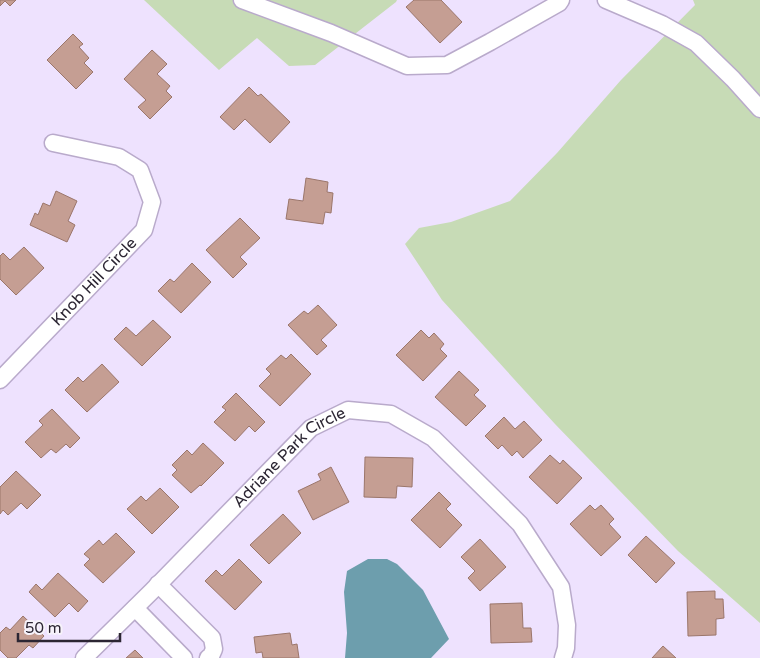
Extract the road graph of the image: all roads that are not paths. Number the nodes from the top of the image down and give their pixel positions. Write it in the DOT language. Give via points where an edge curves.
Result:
graph roads {
  1 [pos="242,0"];
  2 [pos="561,0"];
  3 [pos="606,0"];
  4 [pos="760,109"];
  5 [pos="53,143"];
  6 [pos="0,380"];
  7 [pos="158,584"];
  8 [pos="135,608"];
  9 [pos="84,658"];
  10 [pos="184,658"];
  11 [pos="208,658"];
  12 [pos="563,658"];
  1 -- 2 [label="street" via="407,66 447,65"];
  3 -- 4 [label="street" via="696,43"];
  5 -- 6 [label="street, Knob Hill Circle" via="119,158 140,170 152,202 144,230"];
  7 -- 8 [label="street, Adriane Park Circle"];
  7 -- 11 [label="street" via="212,638 214,649"];
  7 -- 12 [label="street, Adriane Park Circle" via="311,428 348,410 391,414 433,438 520,524 561,588 567,625"];
  8 -- 9 [label="street, Adriane Park Circle"];
  8 -- 10 [label="street"];
}
